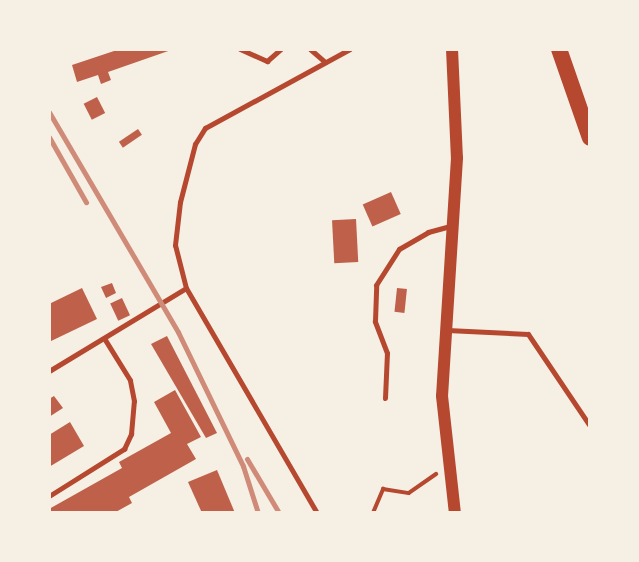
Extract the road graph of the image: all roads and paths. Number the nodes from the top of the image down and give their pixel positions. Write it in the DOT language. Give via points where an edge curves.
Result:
graph roads {
  1 [pos="240,49"];
  2 [pos="281,49"];
  3 [pos="310,49"];
  4 [pos="350,49"];
  5 [pos="452,49"];
  6 [pos="559,49"];
  7 [pos="325,62"];
  8 [pos="590,138"];
  9 [pos="451,226"];
  10 [pos="186,288"];
  11 [pos="443,330"];
  12 [pos="104,338"];
  13 [pos="49,371"];
  14 [pos="385,398"];
  15 [pos="590,426"];
  16 [pos="448,466"];
  17 [pos="49,496"];
  18 [pos="317,513"];
  19 [pos="373,513"];
  20 [pos="454,513"];
  1 -- 2 [label="lane" via="259,61 276,57"];
  3 -- 7 [label="lane"];
  4 -- 7 [label="lane"];
  5 -- 9 [label="street" via="457,158"];
  6 -- 8 [label="main road"];
  7 -- 10 [label="lane" via="205,128 195,144 180,201 175,245"];
  9 -- 11 [label="street"];
  9 -- 14 [label="lane" via="428,232 399,249 376,285 375,321 387,352"];
  10 -- 12 [label="lane"];
  10 -- 18 [label="lane"];
  11 -- 15 [label="lane" via="528,334"];
  11 -- 16 [label="street"];
  12 -- 13 [label="lane"];
  12 -- 17 [label="lane" via="130,380 134,401 131,434 124,449"];
  16 -- 19 [label="path" via="409,493 383,489"];
  16 -- 20 [label="street"];
}
